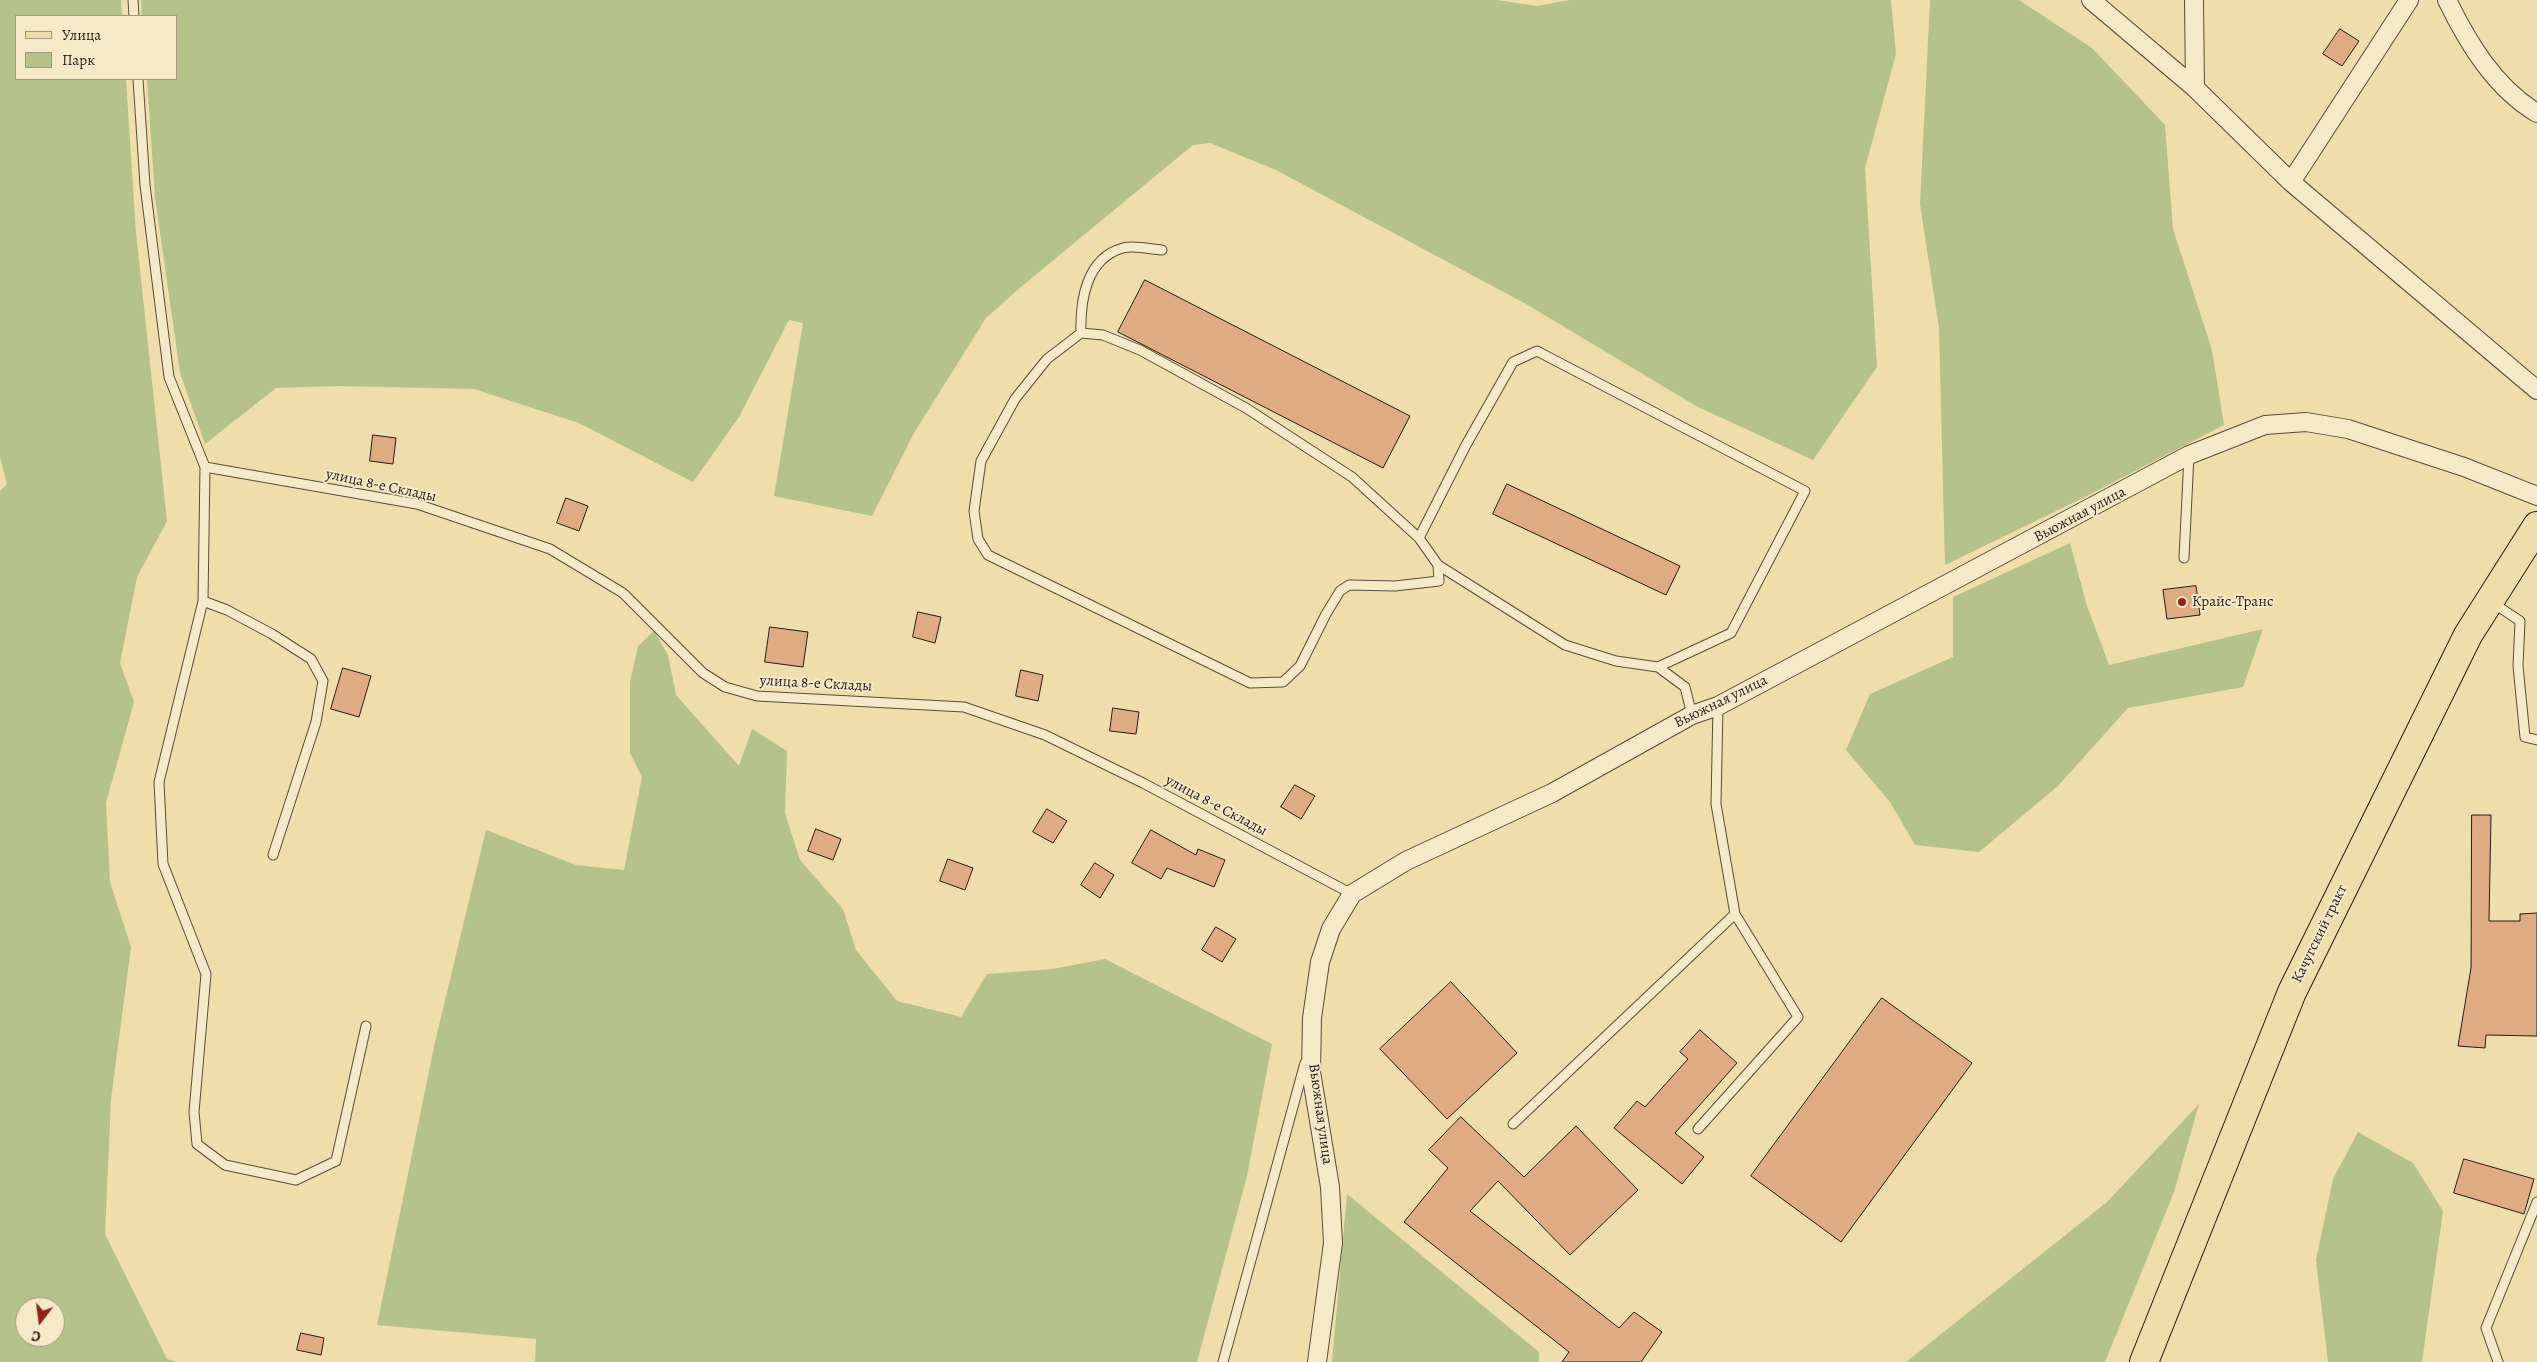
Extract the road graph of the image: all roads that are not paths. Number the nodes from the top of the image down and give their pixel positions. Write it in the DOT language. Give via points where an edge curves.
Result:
graph roads {
  1 [pos="133,0"];
  2 [pos="2091,0"];
  3 [pos="2194,0"];
  4 [pos="2410,0"];
  5 [pos="2447,0"];
  6 [pos="134,15"];
  7 [pos="138,80"];
  8 [pos="2195,88"];
  9 [pos="2537,113"];
  10 [pos="2291,182"];
  11 [pos="1162,250"];
  12 [pos="1082,333"];
  13 [pos="2537,390"];
  14 [pos="2189,455"];
  15 [pos="205,467"];
  16 [pos="2537,496"];
  17 [pos="2537,526"];
  18 [pos="1419,538"];
  19 [pos="2184,558"];
  20 [pos="1438,565"];
  21 [pos="203,601"];
  22 [pos="2490,601"];
  23 [pos="1658,667"];
  24 [pos="1718,706"];
  25 [pos="1692,715"];
  26 [pos="2537,740"];
  27 [pos="273,855"];
  28 [pos="1352,894"];
  29 [pos="1735,914"];
  30 [pos="366,1026"];
  31 [pos="1312,1038"];
  32 [pos="1513,1124"];
  33 [pos="1698,1129"];
  34 [pos="2537,1202"];
  35 [pos="1223,1362"];
  36 [pos="1317,1362"];
  37 [pos="2144,1362"];
  38 [pos="2498,1362"];
  1 -- 6 [label="lane"];
  2 -- 8 [label="street"];
  3 -- 8 [label="street"];
  4 -- 10 [label="street"];
  5 -- 9 [label="street" via="2463,33 2492,73 2524,105"];
  7 -- 15 [label="lane" via="145,185 169,377"];
  8 -- 10 [label="street"];
  10 -- 13 [label="street"];
  11 -- 12 [label="lane" via="1123,248 1100,260 1087,284 1081,312"];
  12 -- 18 [label="lane" via="1103,335 1140,350 1246,408 1352,477"];
  12 -- 20 [label="lane" via="1047,359 1015,399 981,461 974,511 978,539 988,555 1250,682 1270,684 1283,682 1300,666 1340,591 1350,585 1395,586 1439,582"];
  14 -- 16 [label="street, Вьюжная улица" via="2265,425 2306,422 2348,430 2464,467"];
  14 -- 19 [label="lane"];
  14 -- 24 [label="street, Вьюжная улица"];
  15 -- 21 [label="lane"];
  15 -- 28 [label="lane, улица 8-е Склады" via="417,504 550,549 623,593 703,673 725,687 757,696 964,707 1045,735 1144,783"];
  17 -- 22 [label="main road, Качугский тракт"];
  18 -- 20 [label="lane"];
  18 -- 23 [label="lane" via="1513,362 1537,351 1805,492 1731,633"];
  20 -- 23 [label="lane" via="1565,645 1616,660"];
  21 -- 27 [label="lane" via="272,634 311,660 323,680 316,722"];
  21 -- 30 [label="lane" via="160,782 162,864 206,974 194,1112 197,1144 226,1165 296,1180 336,1161"];
  22 -- 26 [label="lane" via="2520,620 2518,666 2525,738"];
  22 -- 37 [label="main road, Качугский тракт" via="2468,635 2292,992"];
  23 -- 25 [label="lane" via="1685,687"];
  24 -- 25 [label="street, Вьюжная улица"];
  24 -- 29 [label="lane" via="1716,804"];
  25 -- 28 [label="street, Вьюжная улица" via="1552,794 1406,860"];
  28 -- 31 [label="street, Вьюжная улица" via="1331,929 1320,962"];
  29 -- 32 [label="lane"];
  29 -- 33 [label="lane" via="1798,1017"];
  31 -- 35 [label="lane"];
  31 -- 36 [label="street, Вьюжная улица" via="1311,1072 1330,1187 1334,1243"];
  34 -- 38 [label="lane" via="2486,1328"];
}
